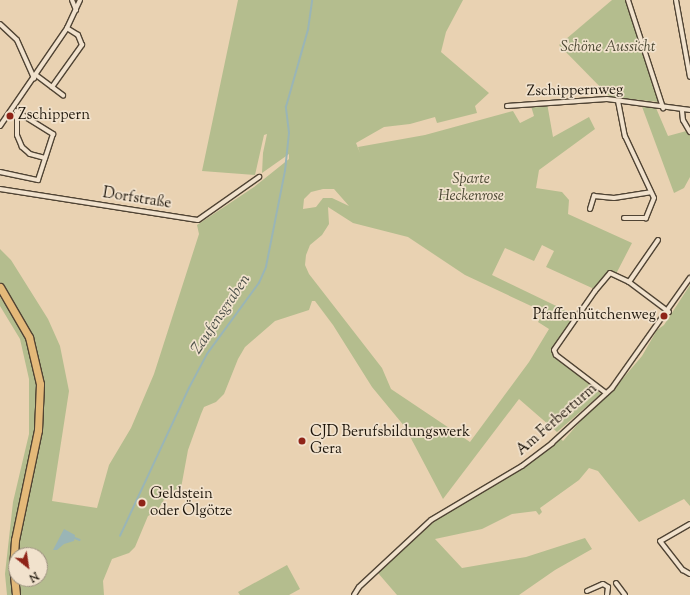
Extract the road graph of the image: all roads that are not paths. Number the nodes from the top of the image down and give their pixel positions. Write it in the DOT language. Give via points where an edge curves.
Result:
graph roads {
  1 [pos="72,0"];
  2 [pos="80,0"];
  3 [pos="628,0"];
  4 [pos="676,0"];
  5 [pos="76,10"];
  6 [pos="0,24"];
  7 [pos="67,28"];
  8 [pos="35,77"];
  9 [pos="690,77"];
  10 [pos="52,87"];
  11 [pos="63,95"];
  12 [pos="618,101"];
  13 [pos="507,106"];
  14 [pos="663,108"];
  15 [pos="690,110"];
  16 [pos="16,111"];
  17 [pos="682,111"];
  18 [pos="0,126"];
  19 [pos="690,132"];
  20 [pos="45,158"];
  21 [pos="0,172"];
  22 [pos="259,177"];
  23 [pos="0,188"];
  24 [pos="651,192"];
  25 [pos="590,209"];
  26 [pos="624,218"];
  27 [pos="658,240"];
  28 [pos="690,278"];
  29 [pos="629,282"];
  30 [pos="0,286"];
  31 [pos="0,292"];
  32 [pos="7,298"];
  33 [pos="668,312"];
  34 [pos="606,393"];
  35 [pos="690,524"];
  36 [pos="690,574"];
  37 [pos="616,583"];
  38 [pos="587,591"];
  39 [pos="16,595"];
  40 [pos="354,595"];
  41 [pos="607,595"];
  42 [pos="625,595"];
  1 -- 5 [label="street"];
  2 -- 5 [label="street"];
  3 -- 14 [label="street"];
  4 -- 9 [label="street"];
  5 -- 7 [label="street"];
  6 -- 8 [label="street" via="17,40"];
  7 -- 8 [label="street"];
  7 -- 10 [label="street" via="78,35 82,45"];
  8 -- 10 [label="street"];
  8 -- 16 [label="street"];
  10 -- 11 [label="street"];
  12 -- 13 [label="street, Zschippernweg" via="543,102"];
  12 -- 14 [label="street, Zschippernweg" via="647,103"];
  12 -- 24 [label="street" via="625,136"];
  14 -- 17 [label="street, Zschippernweg"];
  15 -- 17 [label="street, Zschippernweg"];
  16 -- 18 [label="street"];
  16 -- 20 [label="street" via="16,135 22,147 30,154"];
  16 -- 20 [label="street" via="53,134"];
  17 -- 19 [label="street" via="683,120"];
  20 -- 21 [label="street" via="38,180"];
  22 -- 23 [label="street, Dorfstraße" via="198,220"];
  24 -- 25 [label="street" via="614,198 594,196"];
  24 -- 26 [label="street" via="654,198 646,218"];
  27 -- 29 [label="street"];
  28 -- 33 [label="street, Am Ferberturm"];
  29 -- 33 [label="street"];
  29 -- 34 [label="street" via="610,273 554,350 556,355"];
  30 -- 32 [label="main road"];
  31 -- 32 [label="main road"];
  32 -- 39 [label="main road" via="29,337 40,384 38,430 15,540 13,566"];
  33 -- 34 [label="street, Am Ferberturm"];
  34 -- 40 [label="street, Am Ferberturm" via="552,443 522,466 431,520 359,587"];
  35 -- 36 [label="street" via="660,541 683,570"];
  37 -- 42 [label="street"];
  38 -- 41 [label="street" via="603,584 608,587"];
}
